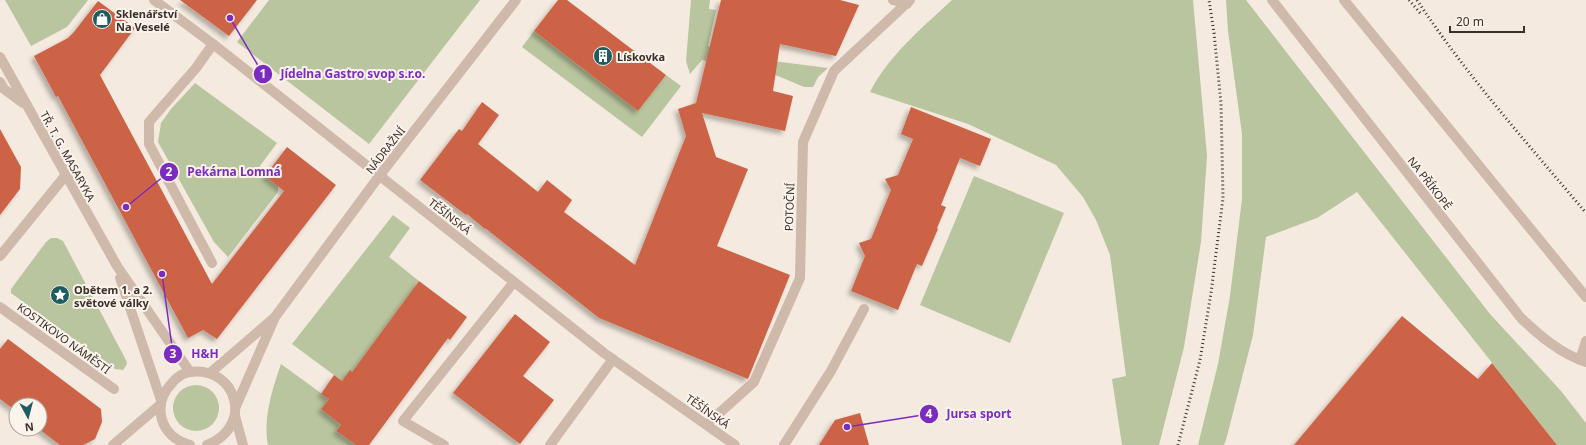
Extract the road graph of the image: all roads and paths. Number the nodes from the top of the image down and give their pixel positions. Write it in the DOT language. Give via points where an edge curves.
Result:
graph roads {
  1 [pos="154,0"];
  2 [pos="516,0"];
  3 [pos="893,0"];
  4 [pos="1272,0"];
  5 [pos="1344,0"];
  6 [pos="909,2"];
  7 [pos="213,44"];
  8 [pos="0,58"];
  9 [pos="0,82"];
  10 [pos="26,105"];
  11 [pos="65,176"];
  12 [pos="380,176"];
  13 [pos="0,256"];
  14 [pos="212,263"];
  15 [pos="117,266"];
  16 [pos="514,282"];
  17 [pos="1586,297"];
  18 [pos="0,307"];
  19 [pos="864,309"];
  20 [pos="275,317"];
  21 [pos="1586,341"];
  22 [pos="613,359"];
  23 [pos="1583,361"];
  24 [pos="190,372"];
  25 [pos="210,373"];
  26 [pos="114,389"];
  27 [pos="161,402"];
  28 [pos="235,411"];
  29 [pos="707,424"];
  30 [pos="182,444"];
  31 [pos="113,445"];
  32 [pos="207,445"];
  33 [pos="242,445"];
  34 [pos="444,445"];
  35 [pos="550,445"];
  36 [pos="735,445"];
  37 [pos="784,445"];
  1 -- 7 [label="street, TĚŠÍNSKÁ"];
  2 -- 12 [label="street, NÁDRAŽNÍ"];
  3 -- 6 [label="street"];
  4 -- 23 [label="street, NA PŘÍKOPĚ" via="1521,318 1547,341"];
  5 -- 17 [label="street"];
  6 -- 29 [label="street, POTOČNÍ" via="834,71 803,142 800,278 754,382"];
  7 -- 12 [label="street, TĚŠÍNSKÁ"];
  7 -- 14 [label="street" via="196,68 149,122 149,144"];
  8 -- 10 [label="street, TŘ. T. G. MASARYKA"];
  9 -- 10 [label="street" via="4,90"];
  10 -- 11 [label="street, TŘ. T. G. MASARYKA"];
  11 -- 13 [label="street"];
  11 -- 15 [label="street, TŘ. T. G. MASARYKA"];
  12 -- 16 [label="street, TĚŠÍNSKÁ"];
  12 -- 20 [label="street, NÁDRAŽNÍ"];
  15 -- 24 [label="street, TŘ. T. G. MASARYKA"];
  15 -- 27 [label="street, TŘ. T. G. MASARYKA"];
  16 -- 22 [label="street, TĚŠÍNSKÁ"];
  16 -- 34 [label="street" via="403,421"];
  18 -- 26 [label="street, KOSTIKOVO NÁMĚSTÍ"];
  19 -- 37 [label="street" via="831,371"];
  20 -- 25 [label="street, NÁDRAŽNÍ"];
  20 -- 28 [label="street, NÁDRAŽNÍ"];
  21 -- 23 [label="street"];
  22 -- 29 [label="street, TĚŠÍNSKÁ"];
  22 -- 35 [label="street"];
  24 -- 25 [label="street"];
  24 -- 27 [label="street" via="177,377 165,390"];
  25 -- 28 [label="street" via="222,380 232,391"];
  27 -- 30 [label="street, TŘ. T. G. MASARYKA" via="160,413 164,424 172,436"];
  27 -- 31 [label="street"];
  28 -- 32 [label="street, NÁDRAŽNÍ" via="232,425 225,435"];
  28 -- 33 [label="street"];
  29 -- 36 [label="street, TĚŠÍNSKÁ"];
}
